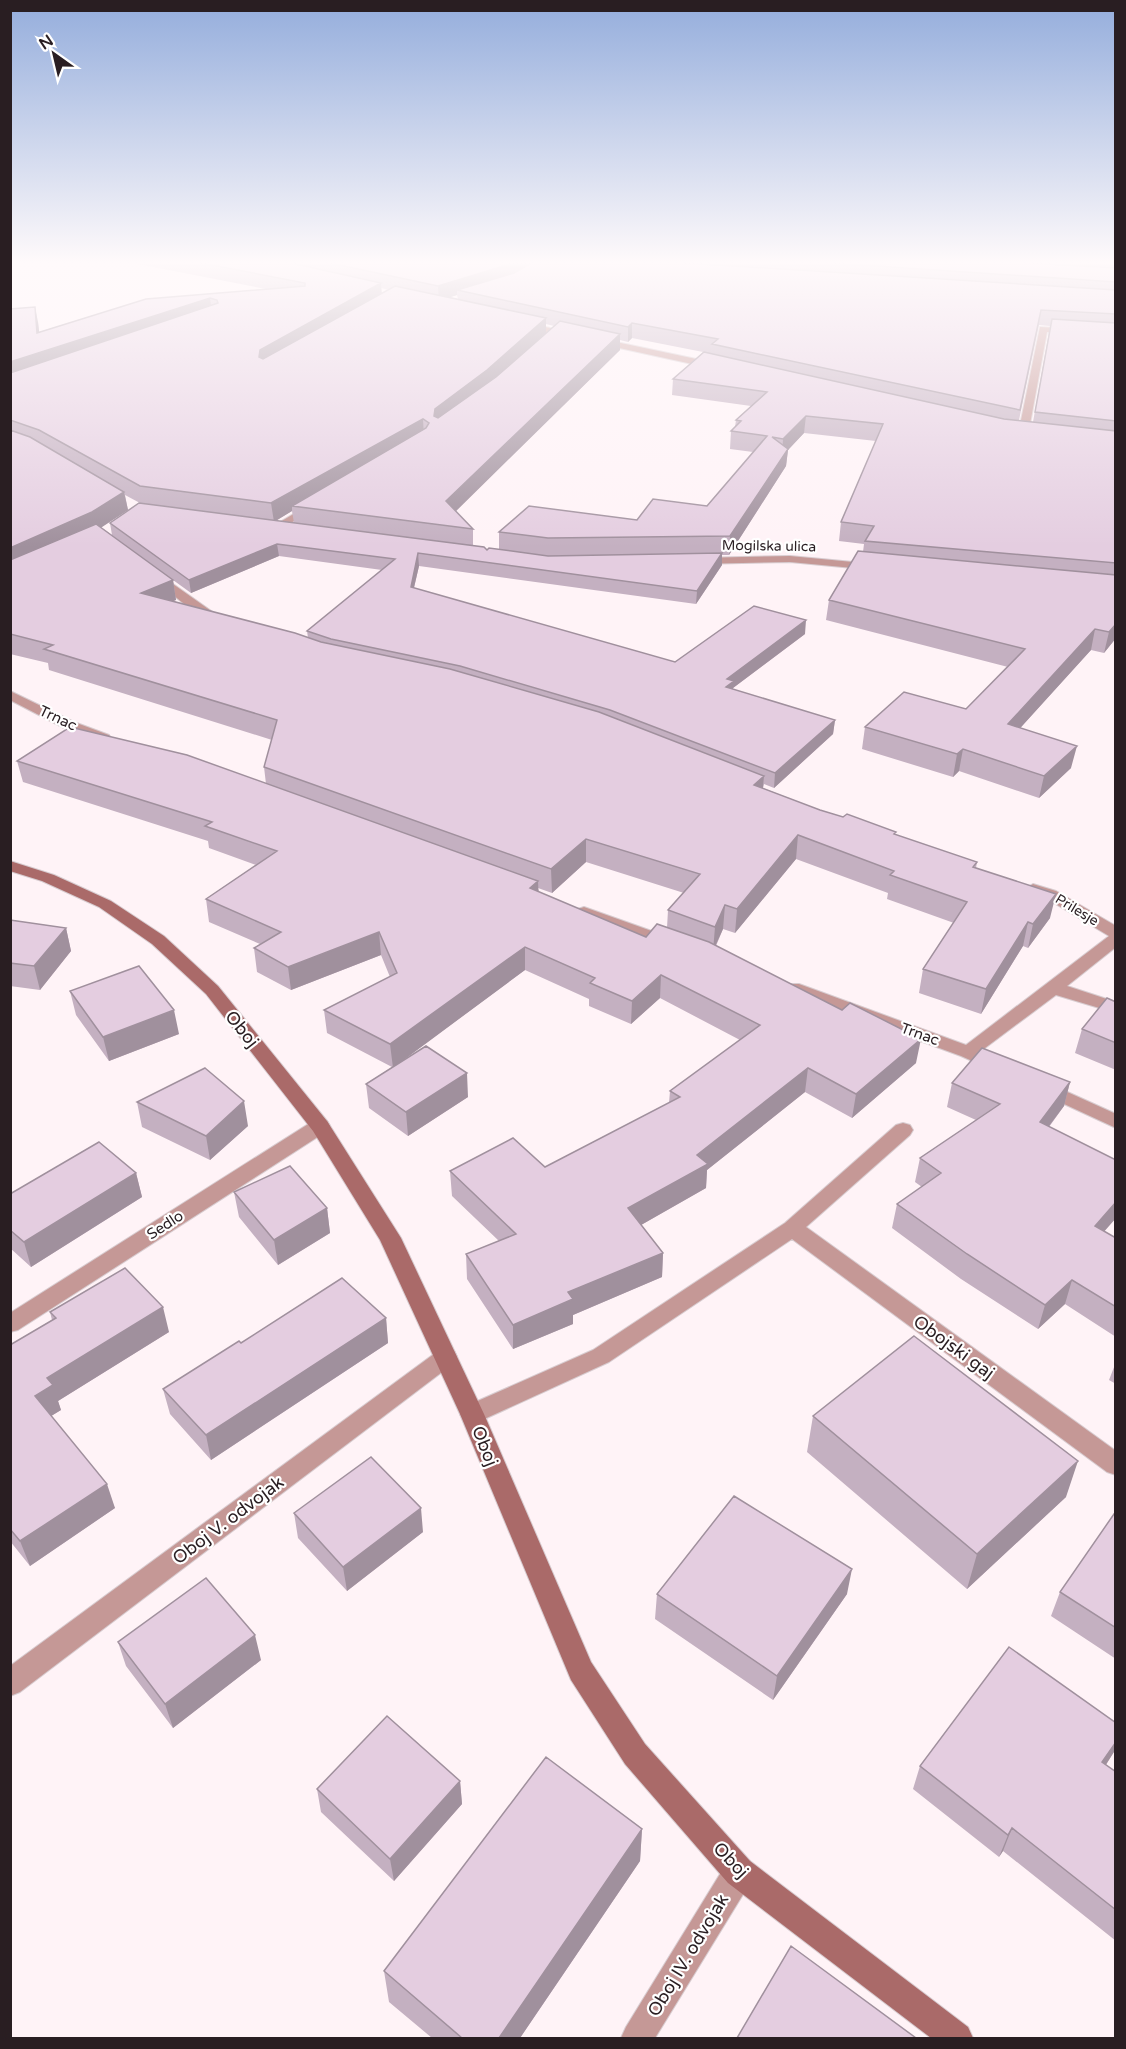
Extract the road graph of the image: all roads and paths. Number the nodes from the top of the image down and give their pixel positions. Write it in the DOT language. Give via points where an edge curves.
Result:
graph roads {
  1 [pos="668,356"];
  2 [pos="1038,356"];
  3 [pos="727,368"];
  4 [pos="1012,433"];
  5 [pos="1023,435"];
  6 [pos="1035,436"];
  7 [pos="324,499"];
  8 [pos="299,531"];
  9 [pos="686,561"];
  10 [pos="882,568"];
  11 [pos="147,569"];
  12 [pos="232,624"];
  13 [pos="10,695"];
  14 [pos="114,741"];
  15 [pos="10,866"];
  16 [pos="1016,883"];
  17 [pos="564,905"];
  18 [pos="1116,935"];
  19 [pos="687,950"];
  20 [pos="777,982"];
  21 [pos="1054,988"];
  22 [pos="1116,1008"];
  23 [pos="969,1052"];
  24 [pos="1116,1122"];
  25 [pos="320,1126"];
  26 [pos="903,1130"];
  27 [pos="792,1228"];
  28 [pos="10,1324"];
  29 [pos="446,1357"];
  30 [pos="472,1414"];
  31 [pos="1116,1465"];
  32 [pos="10,1683"];
  33 [pos="739,1872"];
  34 [pos="637,2038"];
  35 [pos="957,2038"];
  1 -- 3 [label="street"];
  2 -- 5 [label="street"];
  4 -- 5 [label="street"];
  5 -- 6 [label="street"];
  7 -- 8 [label="street" via="269,527"];
  9 -- 10 [label="street, Mogilska ulica" via="790,559"];
  11 -- 12 [label="street" via="210,616"];
  13 -- 14 [label="street, Trnac" via="69,725"];
  15 -- 25 [label="street, Oboj" via="105,904 158,940 212,990"];
  16 -- 18 [label="street, Prilesje" via="1050,894"];
  17 -- 19 [label="street"];
  18 -- 21 [label="street"];
  20 -- 23 [label="street, Trnac"];
  21 -- 22 [label="street"];
  21 -- 23 [label="street"];
  23 -- 24 [label="street, Trnac"];
  25 -- 28 [label="street, Sedlo"];
  25 -- 29 [label="street, Oboj" via="390,1238"];
  26 -- 27 [label="street"];
  27 -- 30 [label="street" via="601,1356"];
  27 -- 31 [label="street, Obojski gaj"];
  29 -- 30 [label="street, Oboj"];
  29 -- 32 [label="street, Oboj V. odvojak"];
  30 -- 33 [label="street, Oboj" via="581,1671 635,1754"];
  33 -- 34 [label="street, Oboj IV. odvojak"];
  33 -- 35 [label="street, Oboj"];
}
